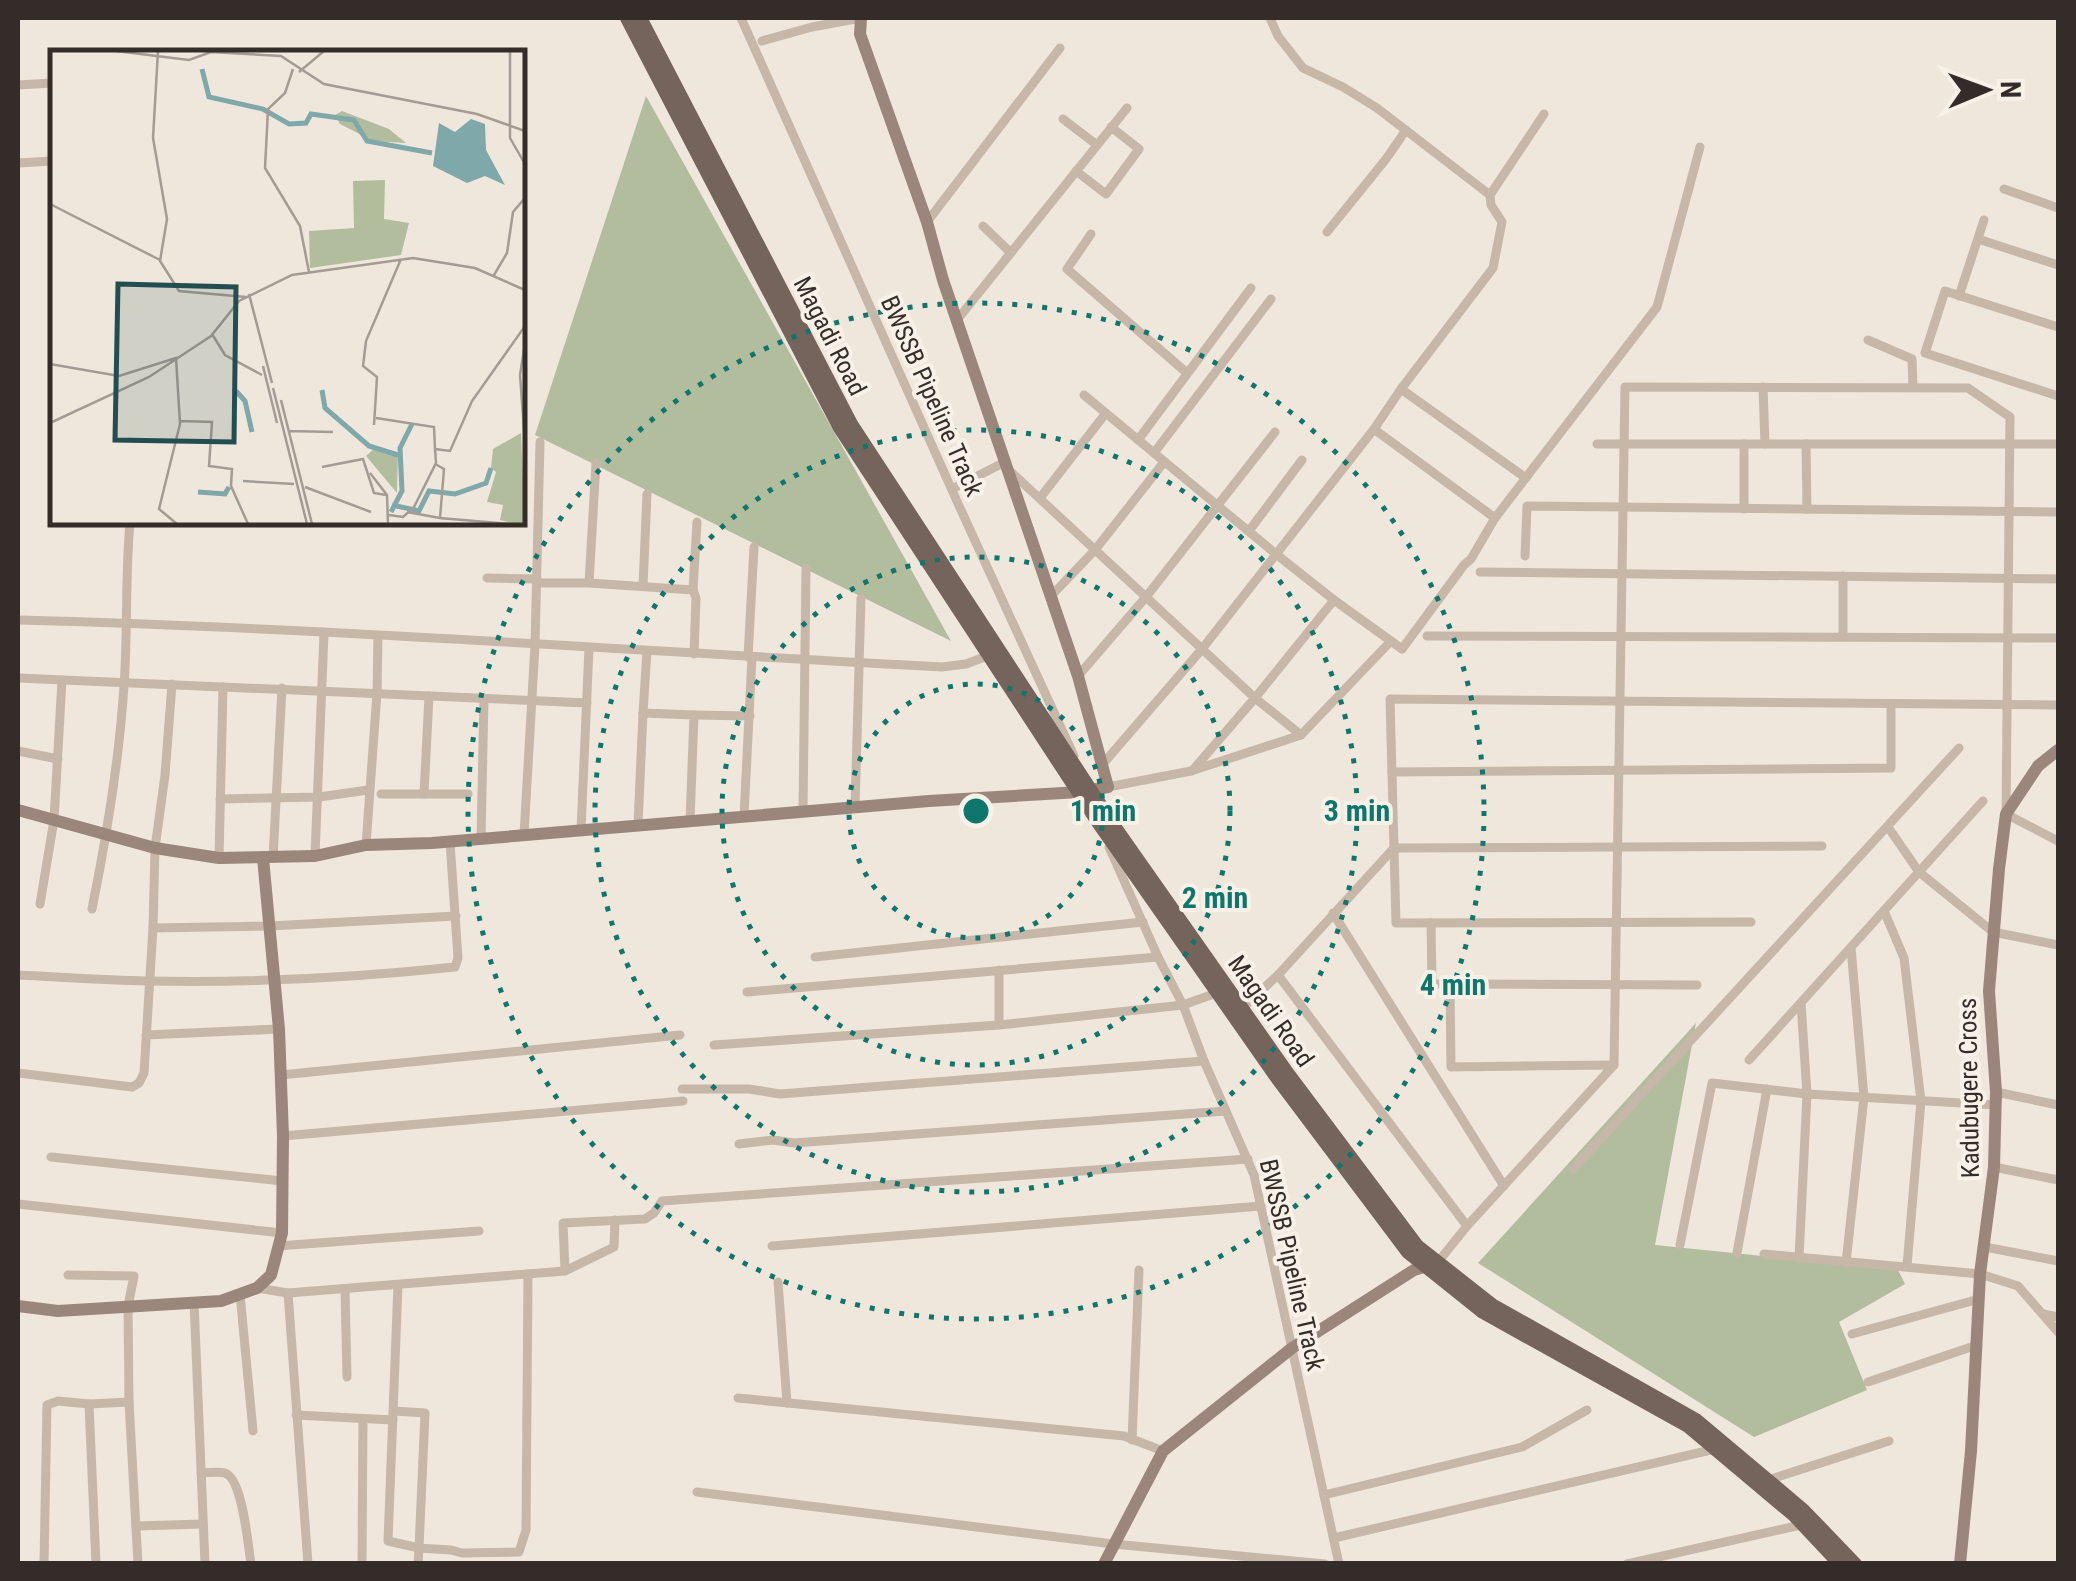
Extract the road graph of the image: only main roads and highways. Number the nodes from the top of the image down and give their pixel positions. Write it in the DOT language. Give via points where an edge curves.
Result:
graph roads {
  1 [pos="627,18"];
  2 [pos="640,18"];
  3 [pos="1085,791"];
  4 [pos="1223,991"];
  5 [pos="1432,1264"];
  6 [pos="1809,1523"];
  7 [pos="1840,1564"];
  8 [pos="1855,1564"];
  1 -- 3 [label="main road, Magadi Road" via="840,428"];
  2 -- 3 [label="main road, Magadi Road" via="850,424"];
  3 -- 4 [label="main road, Magadi Road"];
  3 -- 4 [label="main road, Magadi Road" via="1098,822"];
  4 -- 5 [label="main road, Magadi Road"];
  5 -- 6 [label="main road, Magadi Road" via="1483,1312 1688,1426"];
  5 -- 6 [label="main road, Magadi Road" via="1696,1420"];
  6 -- 7 [label="main road, Magadi Road"];
  6 -- 8 [label="main road, Magadi Road"];
}
